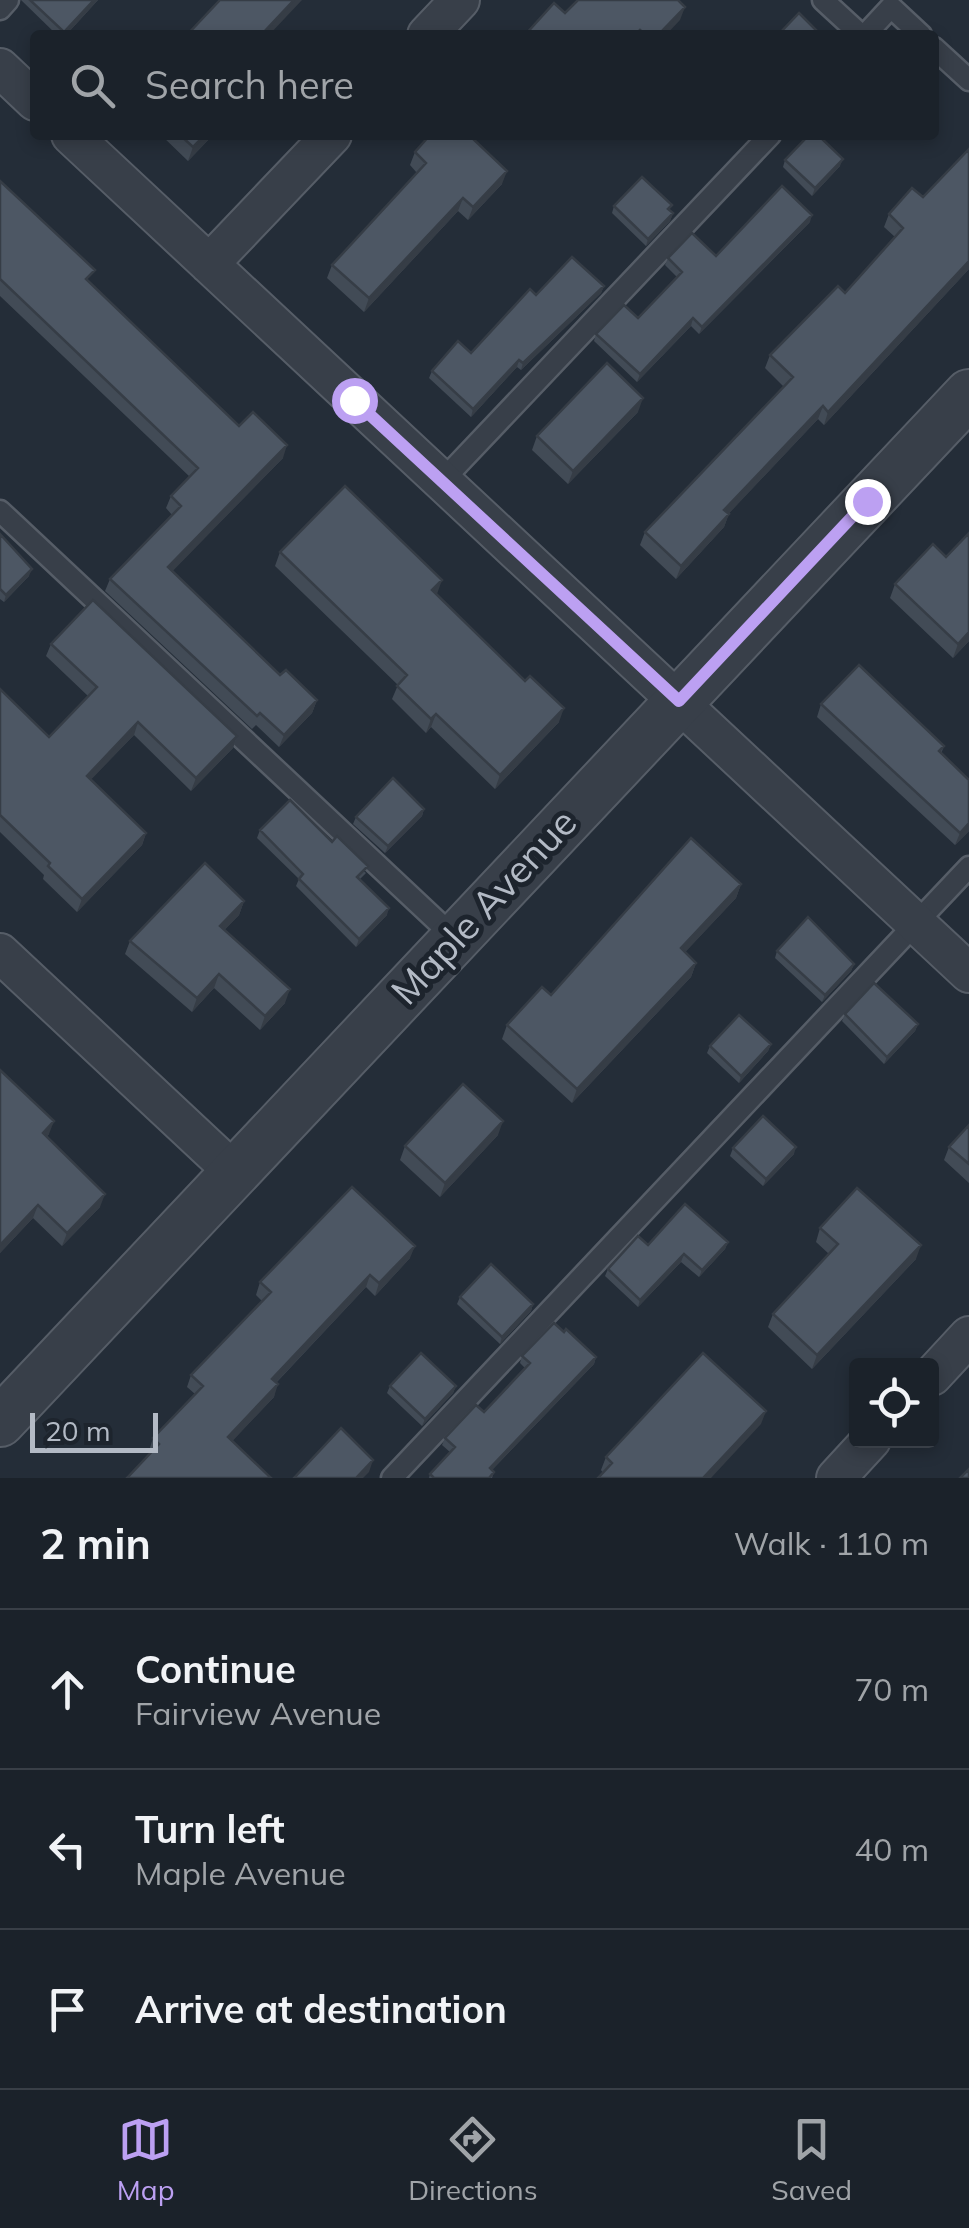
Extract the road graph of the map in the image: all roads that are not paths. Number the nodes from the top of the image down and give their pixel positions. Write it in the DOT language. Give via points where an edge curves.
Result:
graph roads {
  1 [pos="8,0"];
  2 [pos="460,0"];
  3 [pos="823,0"];
  4 [pos="0,9"];
  5 [pos="432,30"];
  6 [pos="857,30"];
  7 [pos="868,30"];
  8 [pos="915,30"];
  9 [pos="939,53"];
  10 [pos="0,68"];
  11 [pos="969,80"];
  12 [pos="30,96"];
  13 [pos="76,140"];
  14 [pos="327,140"];
  15 [pos="765,140"];
  16 [pos="209,264"];
  17 [pos="969,394"];
  18 [pos="442,481"];
  19 [pos="0,511"];
  20 [pos="679,701"];
  21 [pos="969,867"];
  22 [pos="916,923"];
  23 [pos="456,938"];
  24 [pos="0,953"];
  25 [pos="969,973"];
  26 [pos="234,1172"];
  27 [pos="969,1336"];
  28 [pos="939,1368"];
  29 [pos="3,1412"];
  30 [pos="864,1448"];
  31 [pos="392,1478"];
  32 [pos="836,1478"];
  1 -- 4 [label="lane"];
  2 -- 5 [label="street"];
  3 -- 6 [label="lane"];
  7 -- 8 [label="lane" via="891,7"];
  9 -- 11 [label="lane"];
  10 -- 12 [label="street"];
  13 -- 16 [label="street"];
  14 -- 16 [label="street"];
  15 -- 18 [label="lane"];
  16 -- 18 [label="street"];
  17 -- 20 [label="street, Maple Avenue"];
  18 -- 20 [label="street"];
  19 -- 23 [label="lane"];
  20 -- 22 [label="street"];
  20 -- 23 [label="street, Maple Avenue"];
  21 -- 22 [label="lane"];
  22 -- 25 [label="street"];
  22 -- 31 [label="lane"];
  23 -- 26 [label="street, Maple Avenue"];
  24 -- 26 [label="street"];
  26 -- 29 [label="street, Maple Avenue"];
  27 -- 28 [label="street"];
  30 -- 32 [label="street"];
}
